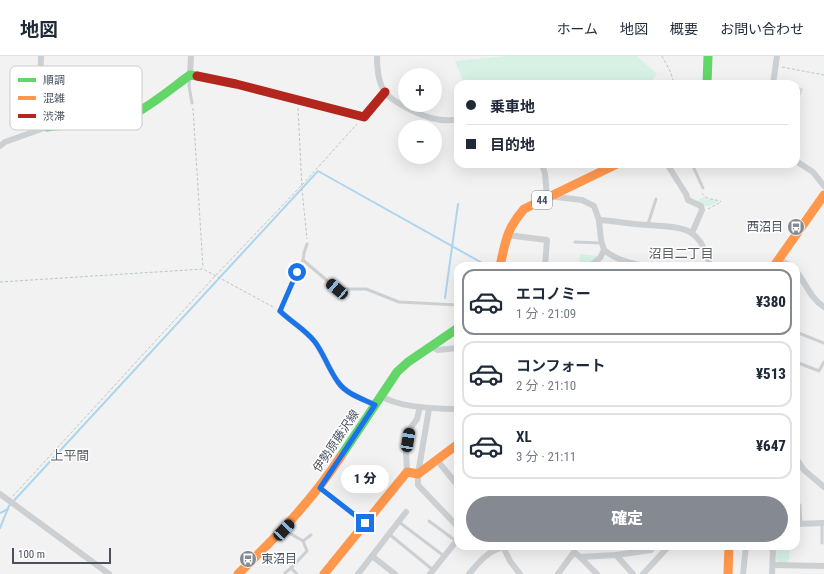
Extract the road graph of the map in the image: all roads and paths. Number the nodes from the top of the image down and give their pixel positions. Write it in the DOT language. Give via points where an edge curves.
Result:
graph roads {
  1 [pos="41,56"];
  2 [pos="191,56"];
  3 [pos="376,56"];
  4 [pos="662,56"];
  5 [pos="708,56"];
  6 [pos="777,56"];
  7 [pos="41,66"];
  8 [pos="775,66"];
  9 [pos="190,75"];
  10 [pos="824,75"];
  11 [pos="673,80"];
  12 [pos="707,80"];
  13 [pos="773,80"];
  14 [pos="385,92"];
  15 [pos="298,100"];
  16 [pos="192,103"];
  17 [pos="142,109"];
  18 [pos="364,117"];
  19 [pos="454,120"];
  20 [pos="39,130"];
  21 [pos="0,146"];
  22 [pos="800,164"];
  23 [pos="543,168"];
  24 [pos="609,168"];
  25 [pos="670,168"];
  26 [pos="694,168"];
  27 [pos="302,185"];
  28 [pos="824,186"];
  29 [pos="703,188"];
  30 [pos="824,195"];
  31 [pos="550,196"];
  32 [pos="656,199"];
  33 [pos="712,207"];
  34 [pos="598,220"];
  35 [pos="648,225"];
  36 [pos="692,233"];
  37 [pos="507,235"];
  38 [pos="575,242"];
  39 [pos="602,243"];
  40 [pos="307,244"];
  41 [pos="604,250"];
  42 [pos="303,260"];
  43 [pos="501,262"];
  44 [pos="545,262"];
  45 [pos="595,262"];
  46 [pos="624,262"];
  47 [pos="709,262"];
  48 [pos="776,262"];
  49 [pos="203,269"];
  50 [pos="216,275"];
  51 [pos="800,275"];
  52 [pos="0,282"];
  53 [pos="454,305"];
  54 [pos="824,307"];
  55 [pos="280,311"];
  56 [pos="454,331"];
  57 [pos="800,334"];
  58 [pos="824,343"];
  59 [pos="432,347"];
  60 [pos="454,348"];
  61 [pos="824,362"];
  62 [pos="800,364"];
  63 [pos="381,396"];
  64 [pos="375,405"];
  65 [pos="420,407"];
  66 [pos="429,409"];
  67 [pos="454,409"];
  68 [pos="454,447"];
  69 [pos="437,460"];
  70 [pos="800,464"];
  71 [pos="407,472"];
  72 [pos="418,474"];
  73 [pos="454,481"];
  74 [pos="824,487"];
  75 [pos="320,488"];
  76 [pos="0,494"];
  77 [pos="9,501"];
  78 [pos="800,505"];
  79 [pos="805,505"];
  80 [pos="406,512"];
  81 [pos="429,521"];
  82 [pos="398,522"];
  83 [pos="365,523"];
  84 [pos="454,523"];
  85 [pos="823,523"];
  86 [pos="800,524"];
  87 [pos="284,530"];
  88 [pos="389,534"];
  89 [pos="311,535"];
  90 [pos="454,538"];
  91 [pos="303,541"];
  92 [pos="822,543"];
  93 [pos="454,544"];
  94 [pos="494,550"];
  95 [pos="505,550"];
  96 [pos="641,550"];
  97 [pos="653,550"];
  98 [pos="665,550"];
  99 [pos="729,550"];
  100 [pos="746,550"];
  101 [pos="773,550"];
  102 [pos="616,555"];
  103 [pos="372,556"];
  104 [pos="444,556"];
  105 [pos="580,557"];
  106 [pos="658,557"];
  107 [pos="773,565"];
  108 [pos="824,566"];
  109 [pos="802,567"];
  110 [pos="291,568"];
  111 [pos="432,572"];
  112 [pos="285,573"];
  113 [pos="109,574"];
  114 [pos="238,574"];
  115 [pos="297,574"];
  116 [pos="324,574"];
  117 [pos="358,574"];
  118 [pos="395,574"];
  119 [pos="469,574"];
  120 [pos="520,574"];
  121 [pos="558,574"];
  122 [pos="597,574"];
  123 [pos="633,574"];
  124 [pos="643,574"];
  125 [pos="728,574"];
  126 [pos="743,574"];
  127 [pos="772,574"];
  128 [pos="802,574"];
  1 -- 7 [label="street"];
  2 -- 9 [label="street"];
  3 -- 14 [label="street"];
  4 -- 11 [label="path"];
  5 -- 12 [label="street"];
  6 -- 8 [label="street"];
  8 -- 10 [label="path"];
  8 -- 13 [label="street"];
  9 -- 15 [label="street"];
  9 -- 16 [label="lane"];
  9 -- 17 [label="street"];
  14 -- 18 [label="street"];
  14 -- 19 [label="street" via="426,117"];
  15 -- 18 [label="street"];
  15 -- 27 [label="path"];
  16 -- 49 [label="path"];
  18 -- 27 [label="path"];
  20 -- 21 [label="street"];
  22 -- 28 [label="street" via="813,172"];
  23 -- 31 [label="street"];
  24 -- 31 [label="street, 44"];
  25 -- 36 [label="street" via="688,200 701,206 702,210"];
  26 -- 29 [label="lane"];
  27 -- 40 [label="path"];
  27 -- 50 [label="path"];
  29 -- 33 [label="path" via="704,196 721,202"];
  30 -- 48 [label="street"];
  31 -- 34 [label="street" via="588,202 594,206"];
  31 -- 37 [label="street, 44" via="524,209 513,222"];
  32 -- 35 [label="lane"];
  34 -- 35 [label="street"];
  34 -- 39 [label="street"];
  35 -- 36 [label="street"];
  36 -- 47 [label="street" via="700,241"];
  37 -- 43 [label="street, 44"];
  37 -- 44 [label="street" via="548,240"];
  38 -- 39 [label="lane"];
  39 -- 41 [label="street"];
  40 -- 42 [label="lane"];
  41 -- 45 [label="street"];
  41 -- 46 [label="street"];
  42 -- 53 [label="lane" via="337,289 366,290 399,302"];
  42 -- 55 [label="lane"];
  49 -- 50 [label="path"];
  49 -- 52 [label="path"];
  50 -- 55 [label="path"];
  50 -- 77 [label="path"];
  51 -- 54 [label="street" via="809,292"];
  55 -- 64 [label="street" via="315,342 338,383"];
  56 -- 59 [label="street, 伊勢原藤沢線"];
  57 -- 58 [label="lane"];
  59 -- 60 [label="street" via="438,350"];
  59 -- 63 [label="street, 伊勢原藤沢線" via="402,367"];
  61 -- 62 [label="lane" via="819,371"];
  63 -- 64 [label="street, 伊勢原藤沢線"];
  63 -- 65 [label="street"];
  64 -- 75 [label="street, 伊勢原藤沢線"];
  65 -- 66 [label="street"];
  65 -- 71 [label="street" via="417,419 410,430 406,450"];
  66 -- 67 [label="street"];
  66 -- 72 [label="street"];
  68 -- 69 [label="street"];
  69 -- 72 [label="street"];
  69 -- 73 [label="street"];
  70 -- 74 [label="street"];
  71 -- 72 [label="street"];
  71 -- 83 [label="street"];
  72 -- 84 [label="street" via="418,485"];
  75 -- 83 [label="lane"];
  75 -- 87 [label="street, 伊勢原藤沢線"];
  76 -- 77 [label="street"];
  77 -- 113 [label="street"];
  78 -- 79 [label="lane"];
  80 -- 82 [label="street"];
  81 -- 90 [label="lane"];
  82 -- 88 [label="street"];
  82 -- 104 [label="lane"];
  83 -- 116 [label="street"];
  85 -- 86 [label="street"];
  85 -- 92 [label="lane"];
  87 -- 91 [label="lane"];
  87 -- 114 [label="street, 伊勢原藤沢線"];
  88 -- 103 [label="street"];
  88 -- 111 [label="lane"];
  89 -- 91 [label="lane"];
  91 -- 110 [label="lane" via="307,552"];
  93 -- 104 [label="street"];
  94 -- 119 [label="street"];
  95 -- 120 [label="street"];
  96 -- 102 [label="street"];
  97 -- 106 [label="street"];
  98 -- 106 [label="street"];
  99 -- 125 [label="street"];
  100 -- 126 [label="street"];
  101 -- 107 [label="street"];
  102 -- 105 [label="street"];
  102 -- 123 [label="street"];
  103 -- 117 [label="street"];
  103 -- 118 [label="street"];
  104 -- 111 [label="street"];
  105 -- 121 [label="street" via="574,552"];
  105 -- 122 [label="street"];
  106 -- 124 [label="street"];
  107 -- 109 [label="street"];
  107 -- 127 [label="street"];
  108 -- 109 [label="street"];
  109 -- 128 [label="street"];
  110 -- 112 [label="lane"];
  110 -- 115 [label="lane"];
}
